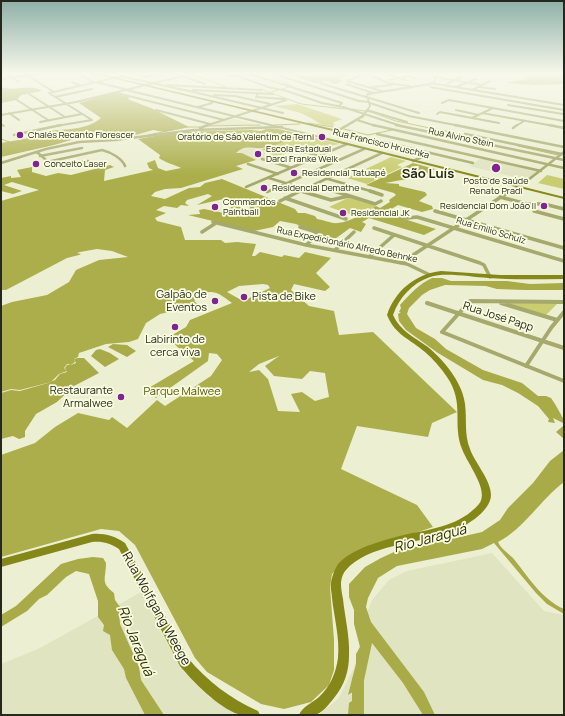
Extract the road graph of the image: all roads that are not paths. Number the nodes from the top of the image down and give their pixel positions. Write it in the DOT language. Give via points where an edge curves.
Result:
graph roads {
  1 [pos="44,107"];
  2 [pos="48,107"];
  3 [pos="71,107"];
  4 [pos="171,107"];
  5 [pos="200,107"];
  6 [pos="231,107"];
  7 [pos="345,107"];
  8 [pos="367,107"];
  9 [pos="384,107"];
  10 [pos="401,107"];
  11 [pos="491,107"];
  12 [pos="522,107"];
  13 [pos="550,107"];
  14 [pos="261,108"];
  15 [pos="494,108"];
  16 [pos="525,108"];
  17 [pos="31,109"];
  18 [pos="156,110"];
  19 [pos="456,110"];
  20 [pos="564,110"];
  21 [pos="250,112"];
  22 [pos="366,112"];
  23 [pos="10,113"];
  24 [pos="283,113"];
  25 [pos="419,113"];
  26 [pos="482,113"];
  27 [pos="1,114"];
  28 [pos="82,114"];
  29 [pos="437,114"];
  30 [pos="564,114"];
  31 [pos="479,115"];
  32 [pos="236,116"];
  33 [pos="65,117"];
  34 [pos="472,118"];
  35 [pos="508,118"];
  36 [pos="556,119"];
  37 [pos="19,120"];
  38 [pos="48,120"];
  39 [pos="224,120"];
  40 [pos="357,120"];
  41 [pos="564,120"];
  42 [pos="524,121"];
  43 [pos="40,122"];
  44 [pos="407,122"];
  45 [pos="1,124"];
  46 [pos="211,124"];
  47 [pos="4,126"];
  48 [pos="479,126"];
  49 [pos="282,127"];
  50 [pos="513,128"];
  51 [pos="564,128"];
  52 [pos="474,129"];
  53 [pos="194,130"];
  54 [pos="337,132"];
  55 [pos="377,134"];
  56 [pos="14,135"];
  57 [pos="464,135"];
  58 [pos="324,138"];
  59 [pos="458,138"];
  60 [pos="449,143"];
  61 [pos="347,144"];
  62 [pos="372,147"];
  63 [pos="564,147"];
  64 [pos="82,148"];
  65 [pos="440,148"];
  66 [pos="366,149"];
  67 [pos="36,152"];
  68 [pos="304,152"];
  69 [pos="382,153"];
  70 [pos="430,153"];
  71 [pos="562,154"];
  72 [pos="40,156"];
  73 [pos="285,156"];
  74 [pos="319,156"];
  75 [pos="262,159"];
  76 [pos="556,159"];
  77 [pos="88,160"];
  78 [pos="564,160"];
  79 [pos="413,161"];
  80 [pos="47,162"];
  81 [pos="306,162"];
  82 [pos="1,163"];
  83 [pos="473,163"];
  84 [pos="248,164"];
  85 [pos="548,165"];
  86 [pos="125,166"];
  87 [pos="292,168"];
  88 [pos="564,168"];
  89 [pos="541,171"];
  90 [pos="278,174"];
  91 [pos="269,178"];
  92 [pos="328,179"];
  93 [pos="287,183"];
  94 [pos="346,184"];
  95 [pos="246,187"];
  96 [pos="519,187"];
  97 [pos="305,189"];
  98 [pos="300,191"];
  99 [pos="267,192"];
  100 [pos="382,195"];
  101 [pos="349,196"];
  102 [pos="500,197"];
  103 [pos="285,198"];
  104 [pos="564,198"];
  105 [pos="280,201"];
  106 [pos="381,201"];
  107 [pos="564,209"];
  108 [pos="434,211"];
  109 [pos="534,211"];
  110 [pos="397,216"];
  111 [pos="346,219"];
  112 [pos="564,219"];
  113 [pos="466,220"];
  114 [pos="300,227"];
  115 [pos="374,228"];
  116 [pos="454,228"];
  117 [pos="202,232"];
  118 [pos="354,232"];
  119 [pos="394,235"];
  120 [pos="306,245"];
  121 [pos="429,246"];
  122 [pos="564,248"];
  123 [pos="334,250"];
  124 [pos="369,256"];
  125 [pos="564,261"];
  126 [pos="401,263"];
  127 [pos="430,275"];
  128 [pos="490,277"];
  129 [pos="564,277"];
  130 [pos="495,301"];
  131 [pos="564,302"];
  132 [pos="427,303"];
  133 [pos="564,312"];
  134 [pos="459,313"];
  135 [pos="557,320"];
  136 [pos="542,341"];
  137 [pos="564,348"];
  138 [pos="526,366"];
  139 [pos="564,381"];
  140 [pos="1,563"];
  141 [pos="309,713"];
  142 [pos="254,715"];
  1 -- 17 [label="street"];
  2 -- 33 [label="street"];
  3 -- 28 [label="street"];
  4 -- 39 [label="street"];
  5 -- 32 [label="street, Rua Francisco Hruschka"];
  6 -- 21 [label="main road"];
  7 -- 22 [label="street"];
  8 -- 22 [label="street"];
  9 -- 52 [label="street" via="408,116"];
  10 -- 25 [label="street"];
  11 -- 15 [label="street"];
  12 -- 16 [label="street"];
  13 -- 20 [label="street"];
  14 -- 21 [label="street"];
  14 -- 24 [label="street"];
  15 -- 26 [label="street"];
  15 -- 36 [label="street"];
  16 -- 30 [label="street"];
  17 -- 23 [label="street"];
  17 -- 38 [label="street"];
  18 -- 46 [label="street"];
  19 -- 31 [label="street"];
  21 -- 32 [label="street"];
  21 -- 54 [label="main road"];
  22 -- 40 [label="street"];
  22 -- 44 [label="street"];
  22 -- 59 [label="street" via="401,126"];
  23 -- 27 [label="street"];
  23 -- 37 [label="street"];
  26 -- 31 [label="street"];
  26 -- 35 [label="street"];
  28 -- 33 [label="street"];
  28 -- 56 [label="street" via="93,120"];
  29 -- 34 [label="street" via="440,112"];
  30 -- 36 [label="street"];
  31 -- 34 [label="street"];
  32 -- 39 [label="street"];
  32 -- 49 [label="street, Rua Francisco Hruschka"];
  33 -- 38 [label="street"];
  34 -- 35 [label="street" via="498,124"];
  35 -- 42 [label="street"];
  36 -- 41 [label="street"];
  38 -- 43 [label="street"];
  39 -- 46 [label="street"];
  40 -- 54 [label="street"];
  40 -- 60 [label="street, Rua Alvino Stein"];
  42 -- 50 [label="street"];
  42 -- 51 [label="street"];
  45 -- 47 [label="street"];
  46 -- 53 [label="street"];
  48 -- 52 [label="street"];
  49 -- 53 [label="street"];
  49 -- 58 [label="street, Rua Francisco Hruschka"];
  52 -- 57 [label="street"];
  52 -- 63 [label="street"];
  53 -- 67 [label="street" via="79,142"];
  54 -- 58 [label="main road"];
  54 -- 70 [label="street"];
  55 -- 65 [label="street"];
  57 -- 59 [label="street"];
  57 -- 71 [label="street"];
  58 -- 61 [label="main road, Rua Francisco Hruschka"];
  59 -- 60 [label="street"];
  59 -- 76 [label="street"];
  60 -- 65 [label="street"];
  60 -- 85 [label="street, Rua Alvino Stein"];
  61 -- 66 [label="main road, Rua Francisco Hruschka"];
  61 -- 74 [label="street"];
  62 -- 66 [label="street"];
  64 -- 72 [label="street"];
  65 -- 70 [label="street"];
  65 -- 89 [label="street"];
  66 -- 69 [label="main road, Rua Francisco Hruschka"];
  66 -- 93 [label="street"];
  67 -- 72 [label="street"];
  67 -- 82 [label="street"];
  68 -- 74 [label="street"];
  69 -- 79 [label="main road, Rua Francisco Hruschka"];
  69 -- 92 [label="street"];
  70 -- 79 [label="street"];
  70 -- 83 [label="street"];
  71 -- 76 [label="street"];
  72 -- 80 [label="street"];
  73 -- 81 [label="street"];
  74 -- 81 [label="street"];
  75 -- 87 [label="street"];
  76 -- 78 [label="street"];
  76 -- 85 [label="street"];
  77 -- 80 [label="street" via="54,167"];
  79 -- 96 [label="main road, Rua Francisco Hruschka"];
  80 -- 86 [label="street" via="104,150"];
  81 -- 87 [label="street"];
  84 -- 90 [label="street"];
  85 -- 88 [label="street, Rua Alvino Stein"];
  85 -- 89 [label="street"];
  87 -- 90 [label="street"];
  89 -- 96 [label="street"];
  90 -- 91 [label="street"];
  91 -- 93 [label="street"];
  91 -- 95 [label="street"];
  92 -- 94 [label="street"];
  92 -- 97 [label="street"];
  93 -- 97 [label="street"];
  93 -- 99 [label="street"];
  94 -- 100 [label="street"];
  94 -- 101 [label="street" via="332,191"];
  96 -- 102 [label="street"];
  96 -- 104 [label="main road, Rua Francisco Hruschka"];
  97 -- 98 [label="street"];
  98 -- 101 [label="street" via="329,200"];
  98 -- 103 [label="street"];
  101 -- 106 [label="street" via="376,204"];
  102 -- 107 [label="street"];
  102 -- 113 [label="street"];
  103 -- 105 [label="street"];
  103 -- 111 [label="street"];
  108 -- 113 [label="street"];
  109 -- 112 [label="street"];
  110 -- 116 [label="street, Rua Emilio Schulz" via="414,216"];
  113 -- 116 [label="street"];
  113 -- 122 [label="street"];
  114 -- 120 [label="street" via="320,233"];
  115 -- 119 [label="street"];
  116 -- 121 [label="street"];
  116 -- 125 [label="street, Rua Emilio Schulz"];
  117 -- 120 [label="street, Rua Expedicionário Alfredo Behnke" via="214,223"];
  118 -- 123 [label="street"];
  119 -- 121 [label="street"];
  119 -- 124 [label="street"];
  120 -- 123 [label="street, Rua Expedicionário Alfredo Behnke"];
  121 -- 126 [label="street"];
  121 -- 128 [label="street" via="482,264"];
  123 -- 124 [label="street, Rua Expedicionário Alfredo Behnke"];
  124 -- 126 [label="street, Rua Expedicionário Alfredo Behnke"];
  126 -- 127 [label="street, Rua Expedicionário Alfredo Behnke"];
  127 -- 128 [label="main road"];
  127 -- 141 [label="main road" via="400,295 390,315 391,320 398,329 436,358 460,391 462,438 481,479 487,496 486,502 473,515 456,526 379,546 344,564 336,584 344,642 343,668 328,698"];
  128 -- 129 [label="main road"];
  130 -- 131 [label="street"];
  130 -- 134 [label="street" via="470,301"];
  130 -- 135 [label="street"];
  132 -- 134 [label="street, Rua José Papp"];
  133 -- 135 [label="street"];
  134 -- 136 [label="street, Rua José Papp"];
  134 -- 138 [label="street" via="442,332"];
  135 -- 136 [label="street"];
  136 -- 137 [label="street, Rua José Papp"];
  136 -- 138 [label="street"];
  138 -- 139 [label="street"];
  140 -- 142 [label="main road, Rua Wolfgang Weege" via="92,538 116,542 122,546 191,671 217,693"];
}
